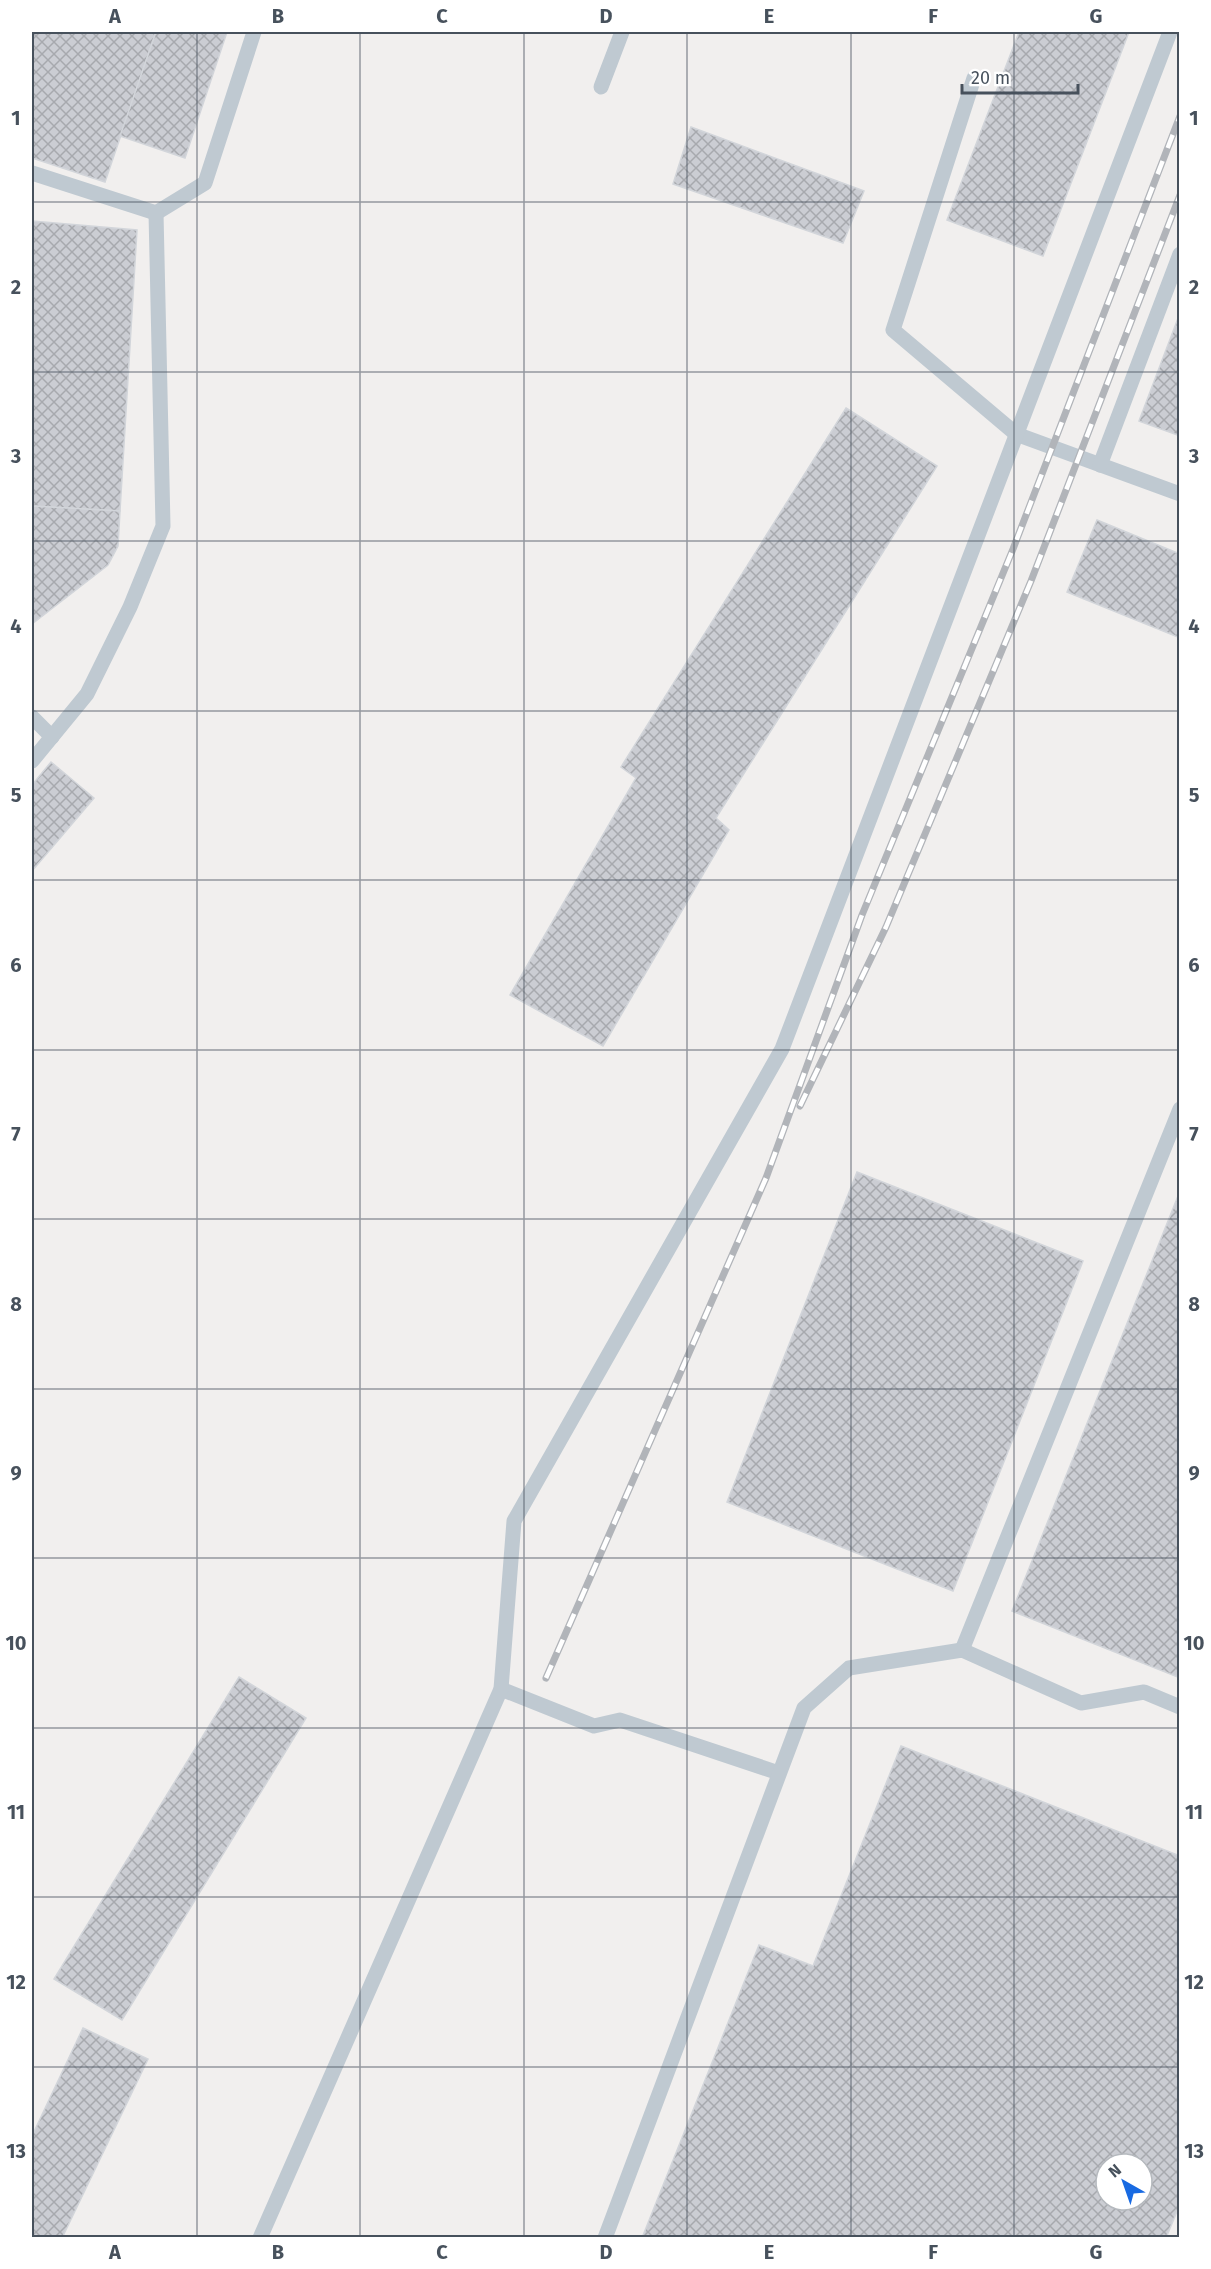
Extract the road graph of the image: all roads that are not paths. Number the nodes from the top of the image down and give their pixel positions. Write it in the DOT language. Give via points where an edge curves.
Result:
graph roads {
  1 [pos="254,32"];
  2 [pos="622,32"];
  3 [pos="1170,32"];
  4 [pos="974,78"];
  5 [pos="601,87"];
  6 [pos="32,173"];
  7 [pos="156,213"];
  8 [pos="1179,254"];
  9 [pos="1017,434"];
  10 [pos="1100,465"];
  11 [pos="1179,494"];
  12 [pos="32,717"];
  13 [pos="52,737"];
  14 [pos="32,761"];
  15 [pos="1179,1109"];
  16 [pos="962,1650"];
  17 [pos="501,1689"];
  18 [pos="1179,1707"];
  19 [pos="779,1773"];
  20 [pos="260,2238"];
  21 [pos="605,2238"];
  1 -- 7 [label="lane" via="205,183"];
  2 -- 5 [label="lane"];
  3 -- 9 [label="lane"];
  4 -- 9 [label="lane" via="893,330"];
  6 -- 7 [label="lane"];
  7 -- 13 [label="lane" via="163,526 130,607 87,694"];
  8 -- 10 [label="lane"];
  9 -- 10 [label="lane"];
  9 -- 17 [label="lane" via="782,1049 514,1521"];
  10 -- 11 [label="lane"];
  12 -- 13 [label="lane"];
  13 -- 14 [label="lane"];
  15 -- 16 [label="lane"];
  16 -- 18 [label="lane" via="1081,1703 1144,1692"];
  16 -- 19 [label="lane" via="849,1668 804,1708"];
  17 -- 19 [label="lane" via="594,1726 620,1720"];
  17 -- 20 [label="lane"];
  19 -- 21 [label="lane"];
}
